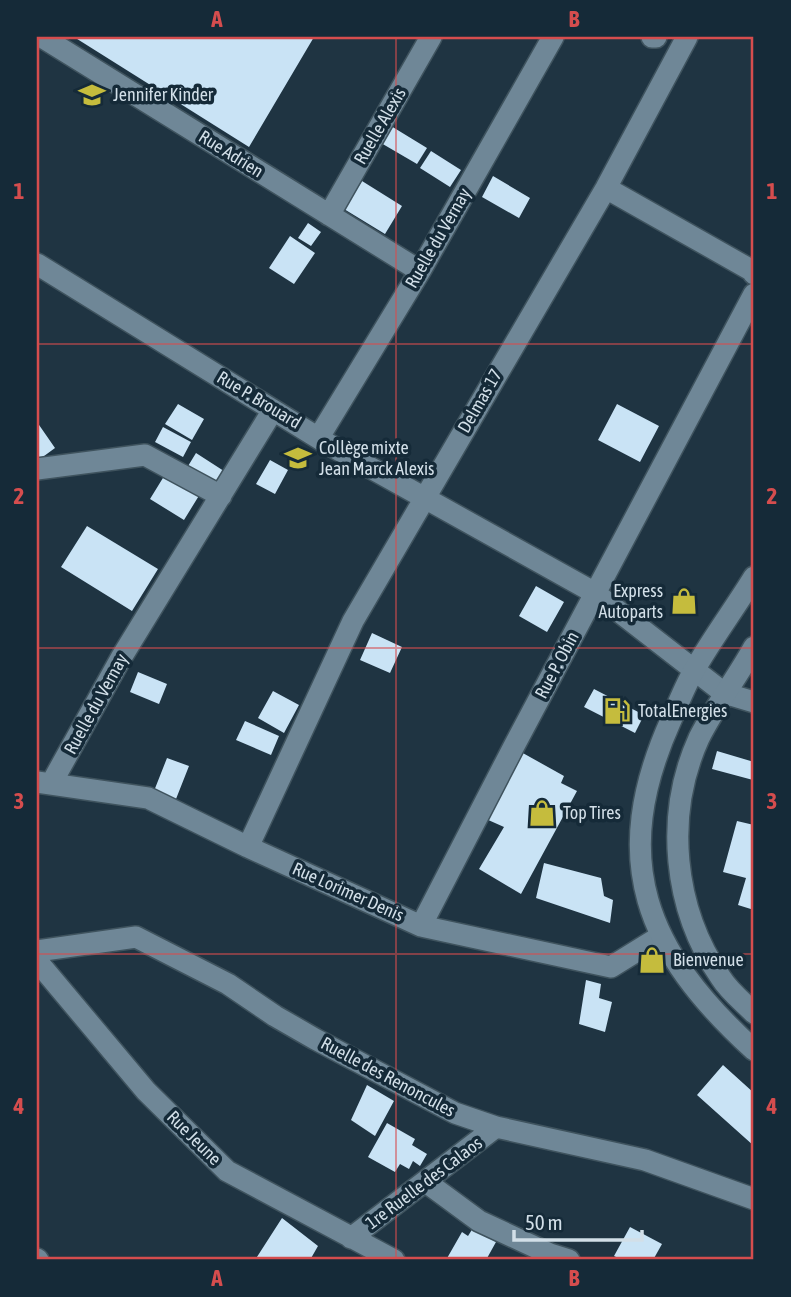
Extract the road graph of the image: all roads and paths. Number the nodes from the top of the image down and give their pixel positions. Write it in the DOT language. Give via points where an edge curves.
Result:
graph roads {
  1 [pos="42,37"];
  2 [pos="431,37"];
  3 [pos="553,37"];
  4 [pos="687,37"];
  5 [pos="606,188"];
  6 [pos="329,215"];
  7 [pos="37,264"];
  8 [pos="420,271"];
  9 [pos="754,274"];
  10 [pos="754,294"];
  11 [pos="273,410"];
  12 [pos="320,437"];
  13 [pos="37,469"];
  14 [pos="221,496"];
  15 [pos="424,497"];
  16 [pos="754,578"];
  17 [pos="595,593"];
  18 [pos="754,647"];
  19 [pos="695,668"];
  20 [pos="724,692"];
  21 [pos="754,702"];
  22 [pos="44,783"];
  23 [pos="248,847"];
  24 [pos="421,926"];
  25 [pos="661,936"];
  26 [pos="37,951"];
  27 [pos="37,961"];
  28 [pos="754,1013"];
  29 [pos="754,1050"];
  30 [pos="496,1127"];
  31 [pos="425,1182"];
  32 [pos="754,1199"];
  33 [pos="351,1238"];
  34 [pos="394,1260"];
  35 [pos="569,1260"];
  1 -- 6 [label="street, Rue Adrien"];
  2 -- 6 [label="street, Ruelle Alexis"];
  3 -- 8 [label="street, Ruelle du Vernay"];
  4 -- 5 [label="street, Delmas 17"];
  5 -- 9 [label="street"];
  5 -- 15 [label="street, Delmas 17"];
  6 -- 8 [label="street, Rue Adrien"];
  7 -- 11 [label="street, Rue P. Brouard"];
  8 -- 12 [label="street, Ruelle du Vernay"];
  10 -- 17 [label="street, Rue P. Obin"];
  11 -- 12 [label="street, Rue P. Brouard"];
  11 -- 14 [label="street, Ruelle du Vernay"];
  12 -- 15 [label="street, Rue P. Brouard"];
  13 -- 14 [label="street" via="145,455"];
  14 -- 22 [label="street, Ruelle du Vernay"];
  15 -- 17 [label="street, Rue P. Brouard"];
  15 -- 23 [label="street, Delmas 17" via="353,621"];
  16 -- 19 [label="street"];
  17 -- 19 [label="street, Rue P. Brouard"];
  17 -- 24 [label="street, Rue P. Obin"];
  18 -- 20 [label="street"];
  19 -- 20 [label="street, Rue P. Brouard"];
  19 -- 25 [label="street" via="654,757 642,810 639,858"];
  20 -- 21 [label="street"];
  20 -- 28 [label="street" via="687,773 681,795 677,864 690,918 705,953 723,981"];
  22 -- 23 [label="street, Rue Lorimer Denis" via="148,798"];
  23 -- 24 [label="street, Rue Lorimer Denis"];
  24 -- 25 [label="street, Rue Lorimer Denis" via="611,967"];
  25 -- 29 [label="street" via="719,1018"];
  26 -- 30 [label="street, Ruelle des Renoncules" via="136,937 455,1113"];
  27 -- 33 [label="street, Rue Jeune" via="146,1091 227,1171"];
  30 -- 31 [label="street, 1re Ruelle des Calaos"];
  30 -- 32 [label="street, Ruelle des Renoncules" via="645,1160"];
  31 -- 33 [label="street, 1re Ruelle des Calaos"];
  31 -- 35 [label="street" via="479,1221"];
  33 -- 34 [label="street, Rue Jeune"];
}
